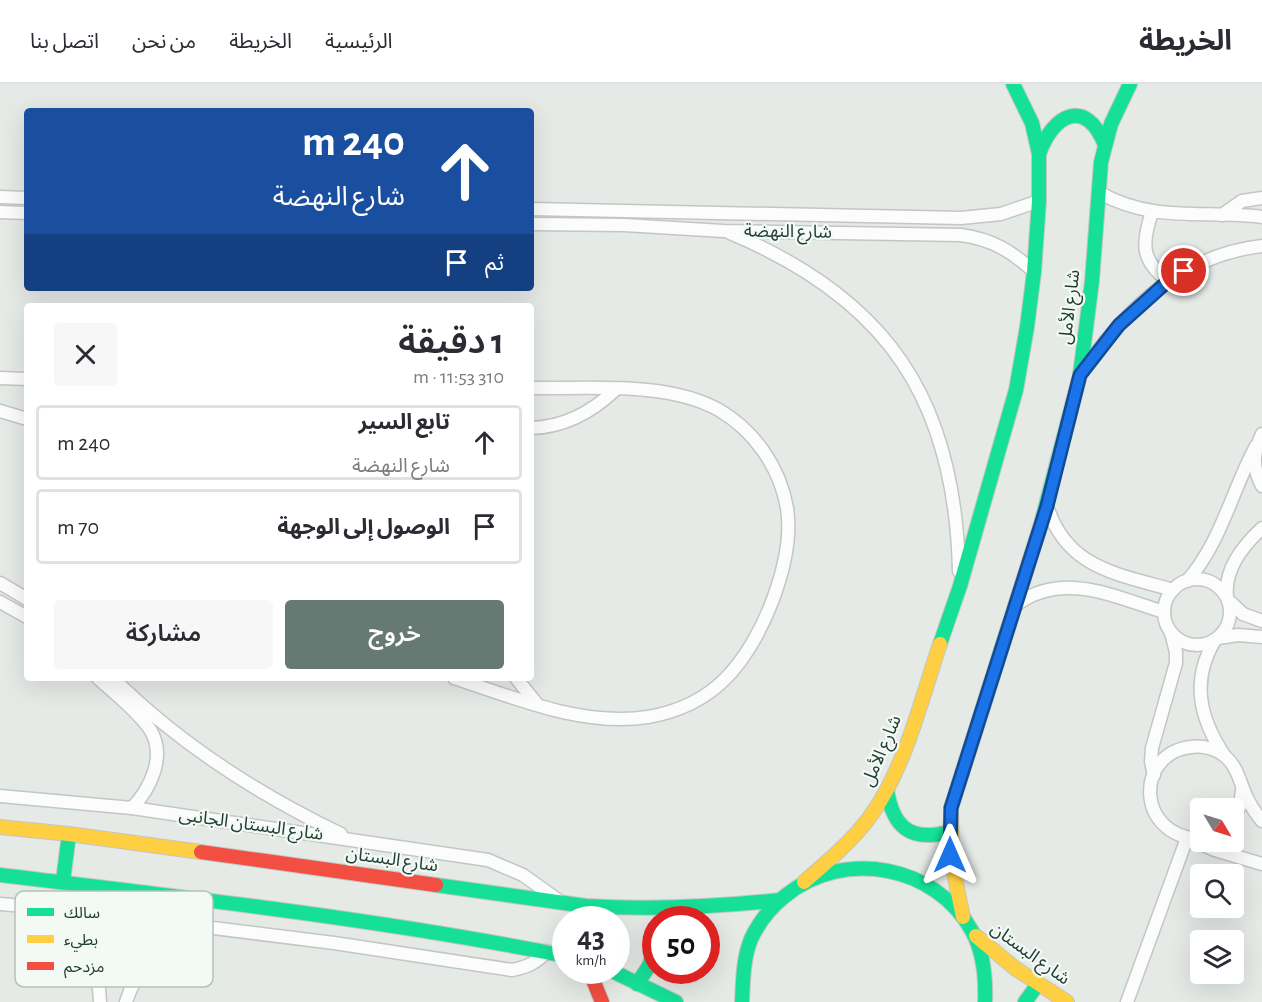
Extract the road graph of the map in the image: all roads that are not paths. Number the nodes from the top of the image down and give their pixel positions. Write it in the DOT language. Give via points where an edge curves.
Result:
graph roads {
  1 [pos="1013,84"];
  2 [pos="1130,84"];
  3 [pos="1105,145"];
  4 [pos="1039,154"];
  5 [pos="1100,193"];
  6 [pos="0,197"];
  7 [pos="24,198"];
  8 [pos="1262,198"];
  9 [pos="1039,201"];
  10 [pos="534,209"];
  11 [pos="624,210"];
  12 [pos="0,212"];
  13 [pos="1152,212"];
  14 [pos="24,213"];
  15 [pos="1222,215"];
  16 [pos="1262,217"];
  17 [pos="534,224"];
  18 [pos="624,225"];
  19 [pos="723,231"];
  20 [pos="1262,246"];
  21 [pos="1034,272"];
  22 [pos="1168,281"];
  23 [pos="1080,375"];
  24 [pos="0,378"];
  25 [pos="24,379"];
  26 [pos="534,388"];
  27 [pos="615,390"];
  28 [pos="0,411"];
  29 [pos="24,418"];
  30 [pos="534,428"];
  31 [pos="1262,434"];
  32 [pos="1256,446"];
  33 [pos="1262,486"];
  34 [pos="1047,506"];
  35 [pos="1262,528"];
  36 [pos="1187,581"];
  37 [pos="0,583"];
  38 [pos="960,586"];
  39 [pos="1173,590"];
  40 [pos="24,597"];
  41 [pos="1228,599"];
  42 [pos="0,602"];
  43 [pos="1016,605"];
  44 [pos="1164,612"];
  45 [pos="24,615"];
  46 [pos="1262,621"];
  47 [pos="1171,632"];
  48 [pos="1262,637"];
  49 [pos="1216,639"];
  50 [pos="101,681"];
  51 [pos="116,681"];
  52 [pos="464,681"];
  53 [pos="518,681"];
  54 [pos="537,704"];
  55 [pos="1224,756"];
  56 [pos="1154,775"];
  57 [pos="1240,780"];
  58 [pos="887,790"];
  59 [pos="0,796"];
  60 [pos="1241,798"];
  61 [pos="132,808"];
  62 [pos="1262,821"];
  63 [pos="0,827"];
  64 [pos="949,832"];
  65 [pos="69,834"];
  66 [pos="1190,837"];
  67 [pos="353,839"];
  68 [pos="1190,848"];
  69 [pos="1222,852"];
  70 [pos="1262,864"];
  71 [pos="0,875"];
  72 [pos="63,881"];
  73 [pos="804,882"];
  74 [pos="136,891"];
  75 [pos="780,900"];
  76 [pos="213,902"];
  77 [pos="561,903"];
  78 [pos="0,904"];
  79 [pos="15,905"];
  80 [pos="963,917"];
  81 [pos="213,929"];
  82 [pos="973,934"];
  83 [pos="547,951"];
  84 [pos="552,952"];
  85 [pos="642,976"];
  86 [pos="630,980"];
  87 [pos="595,984"];
  88 [pos="637,984"];
  89 [pos="1038,984"];
  90 [pos="99,987"];
  91 [pos="133,987"];
  92 [pos="100,1002"];
  93 [pos="126,1002"];
  94 [pos="602,1002"];
  95 [pos="676,1002"];
  96 [pos="742,1002"];
  97 [pos="985,1002"];
  98 [pos="1025,1002"];
  99 [pos="1067,1002"];
  100 [pos="1127,1002"];
  1 -- 4 [label="main road, شارع الأمل" via="1032,123"];
  2 -- 3 [label="main road, شارع الأمل"];
  3 -- 4 [label="main road" via="1095,124 1074,116 1054,124 1046,133"];
  3 -- 5 [label="main road, شارع الأمل"];
  4 -- 9 [label="main road, شارع الأمل"];
  5 -- 13 [label="street"];
  5 -- 23 [label="main road, شارع الأمل"];
  6 -- 7 [label="street"];
  8 -- 15 [label="street" via="1242,201"];
  9 -- 11 [label="street, شارع النهضة" via="1001,214 961,218"];
  9 -- 21 [label="main road, شارع الأمل"];
  10 -- 11 [label="street, شارع النهضة"];
  11 -- 18 [label="street"];
  12 -- 14 [label="street"];
  13 -- 15 [label="street"];
  13 -- 22 [label="street" via="1144,246 1156,272"];
  15 -- 16 [label="street"];
  17 -- 18 [label="street, شارع النهضة"];
  18 -- 19 [label="street, شارع النهضة"];
  19 -- 21 [label="street, شارع النهضة" via="977,237 1001,246"];
  19 -- 38 [label="street" via="778,255 830,286 871,322 904,364 930,412 946,467 957,526"];
  20 -- 22 [label="street" via="1225,254"];
  21 -- 38 [label="main road, شارع الأمل" via="1016,390"];
  22 -- 23 [label="street" via="1119,325"];
  23 -- 34 [label="main road, شارع الأمل"];
  24 -- 25 [label="street"];
  26 -- 27 [label="street"];
  27 -- 30 [label="street" via="572,419"];
  27 -- 54 [label="street" via="669,394 703,403 747,432 769,460 783,493 788,528 782,566 765,618 746,651 726,679 697,700 665,713 618,719 590,717"];
  28 -- 29 [label="street"];
  31 -- 32 [label="street"];
  32 -- 33 [label="street" via="1256,473"];
  32 -- 36 [label="street" via="1211,546"];
  34 -- 39 [label="street" via="1061,536 1084,559 1103,570"];
  34 -- 43 [label="main road, شارع الأمل"];
  35 -- 41 [label="street" via="1230,570"];
  36 -- 39 [label="street"];
  36 -- 41 [label="street" via="1210,582"];
  37 -- 40 [label="street"];
  38 -- 58 [label="main road, شارع الأمل"];
  39 -- 44 [label="street"];
  41 -- 46 [label="street" via="1243,614"];
  41 -- 49 [label="street" via="1229,621"];
  42 -- 45 [label="street"];
  43 -- 44 [label="street" via="1043,590 1075,587"];
  43 -- 64 [label="main road, شارع الأمل" via="951,808"];
  44 -- 47 [label="street"];
  47 -- 49 [label="street" via="1177,639 1196,645"];
  47 -- 56 [label="street" via="1176,663 1152,748"];
  48 -- 49 [label="street" via="1238,635"];
  49 -- 55 [label="street" via="1204,664 1200,690 1212,736"];
  50 -- 61 [label="street" via="145,723 155,741 155,768 150,783"];
  51 -- 67 [label="street" via="163,723 232,773"];
  52 -- 54 [label="street"];
  53 -- 54 [label="street"];
  55 -- 56 [label="street" via="1205,747 1184,748 1166,758"];
  55 -- 57 [label="street" via="1235,766"];
  56 -- 66 [label="street" via="1150,789 1155,815 1169,830"];
  57 -- 60 [label="street"];
  57 -- 62 [label="street"];
  58 -- 64 [label="main road" via="888,805 901,827 925,837"];
  58 -- 73 [label="main road, شارع الأمل" via="851,840"];
  59 -- 61 [label="street, شارع البستان الجانبى"];
  61 -- 67 [label="street, شارع البستان الجانبى"];
  63 -- 65 [label="main road, شارع البستان"];
  64 -- 80 [label="main road, شارع الأمل" via="952,878"];
  65 -- 72 [label="main road"];
  65 -- 77 [label="main road, شارع البستان"];
  67 -- 77 [label="street, شارع البستان الجانبى" via="488,860 523,875"];
  68 -- 100 [label="street"];
  69 -- 70 [label="street"];
  71 -- 72 [label="main road"];
  72 -- 74 [label="main road"];
  73 -- 75 [label="main road"];
  73 -- 80 [label="main road" via="831,871 860,866 890,869 918,878 943,895"];
  75 -- 77 [label="main road, شارع البستان" via="652,913"];
  75 -- 96 [label="main road" via="755,931 743,970"];
  76 -- 83 [label="main road"];
  78 -- 79 [label="street"];
  80 -- 82 [label="main road"];
  81 -- 83 [label="street" via="512,970 538,961"];
  82 -- 89 [label="main road, شارع البستان"];
  82 -- 97 [label="main road" via="982,956"];
  83 -- 84 [label="main road"];
  85 -- 88 [label="main road"];
  86 -- 88 [label="main road"];
  87 -- 94 [label="main road"];
  88 -- 95 [label="main road"];
  89 -- 98 [label="main road"];
  89 -- 99 [label="main road, شارع البستان"];
  90 -- 92 [label="street"];
  91 -- 93 [label="street"];
}
